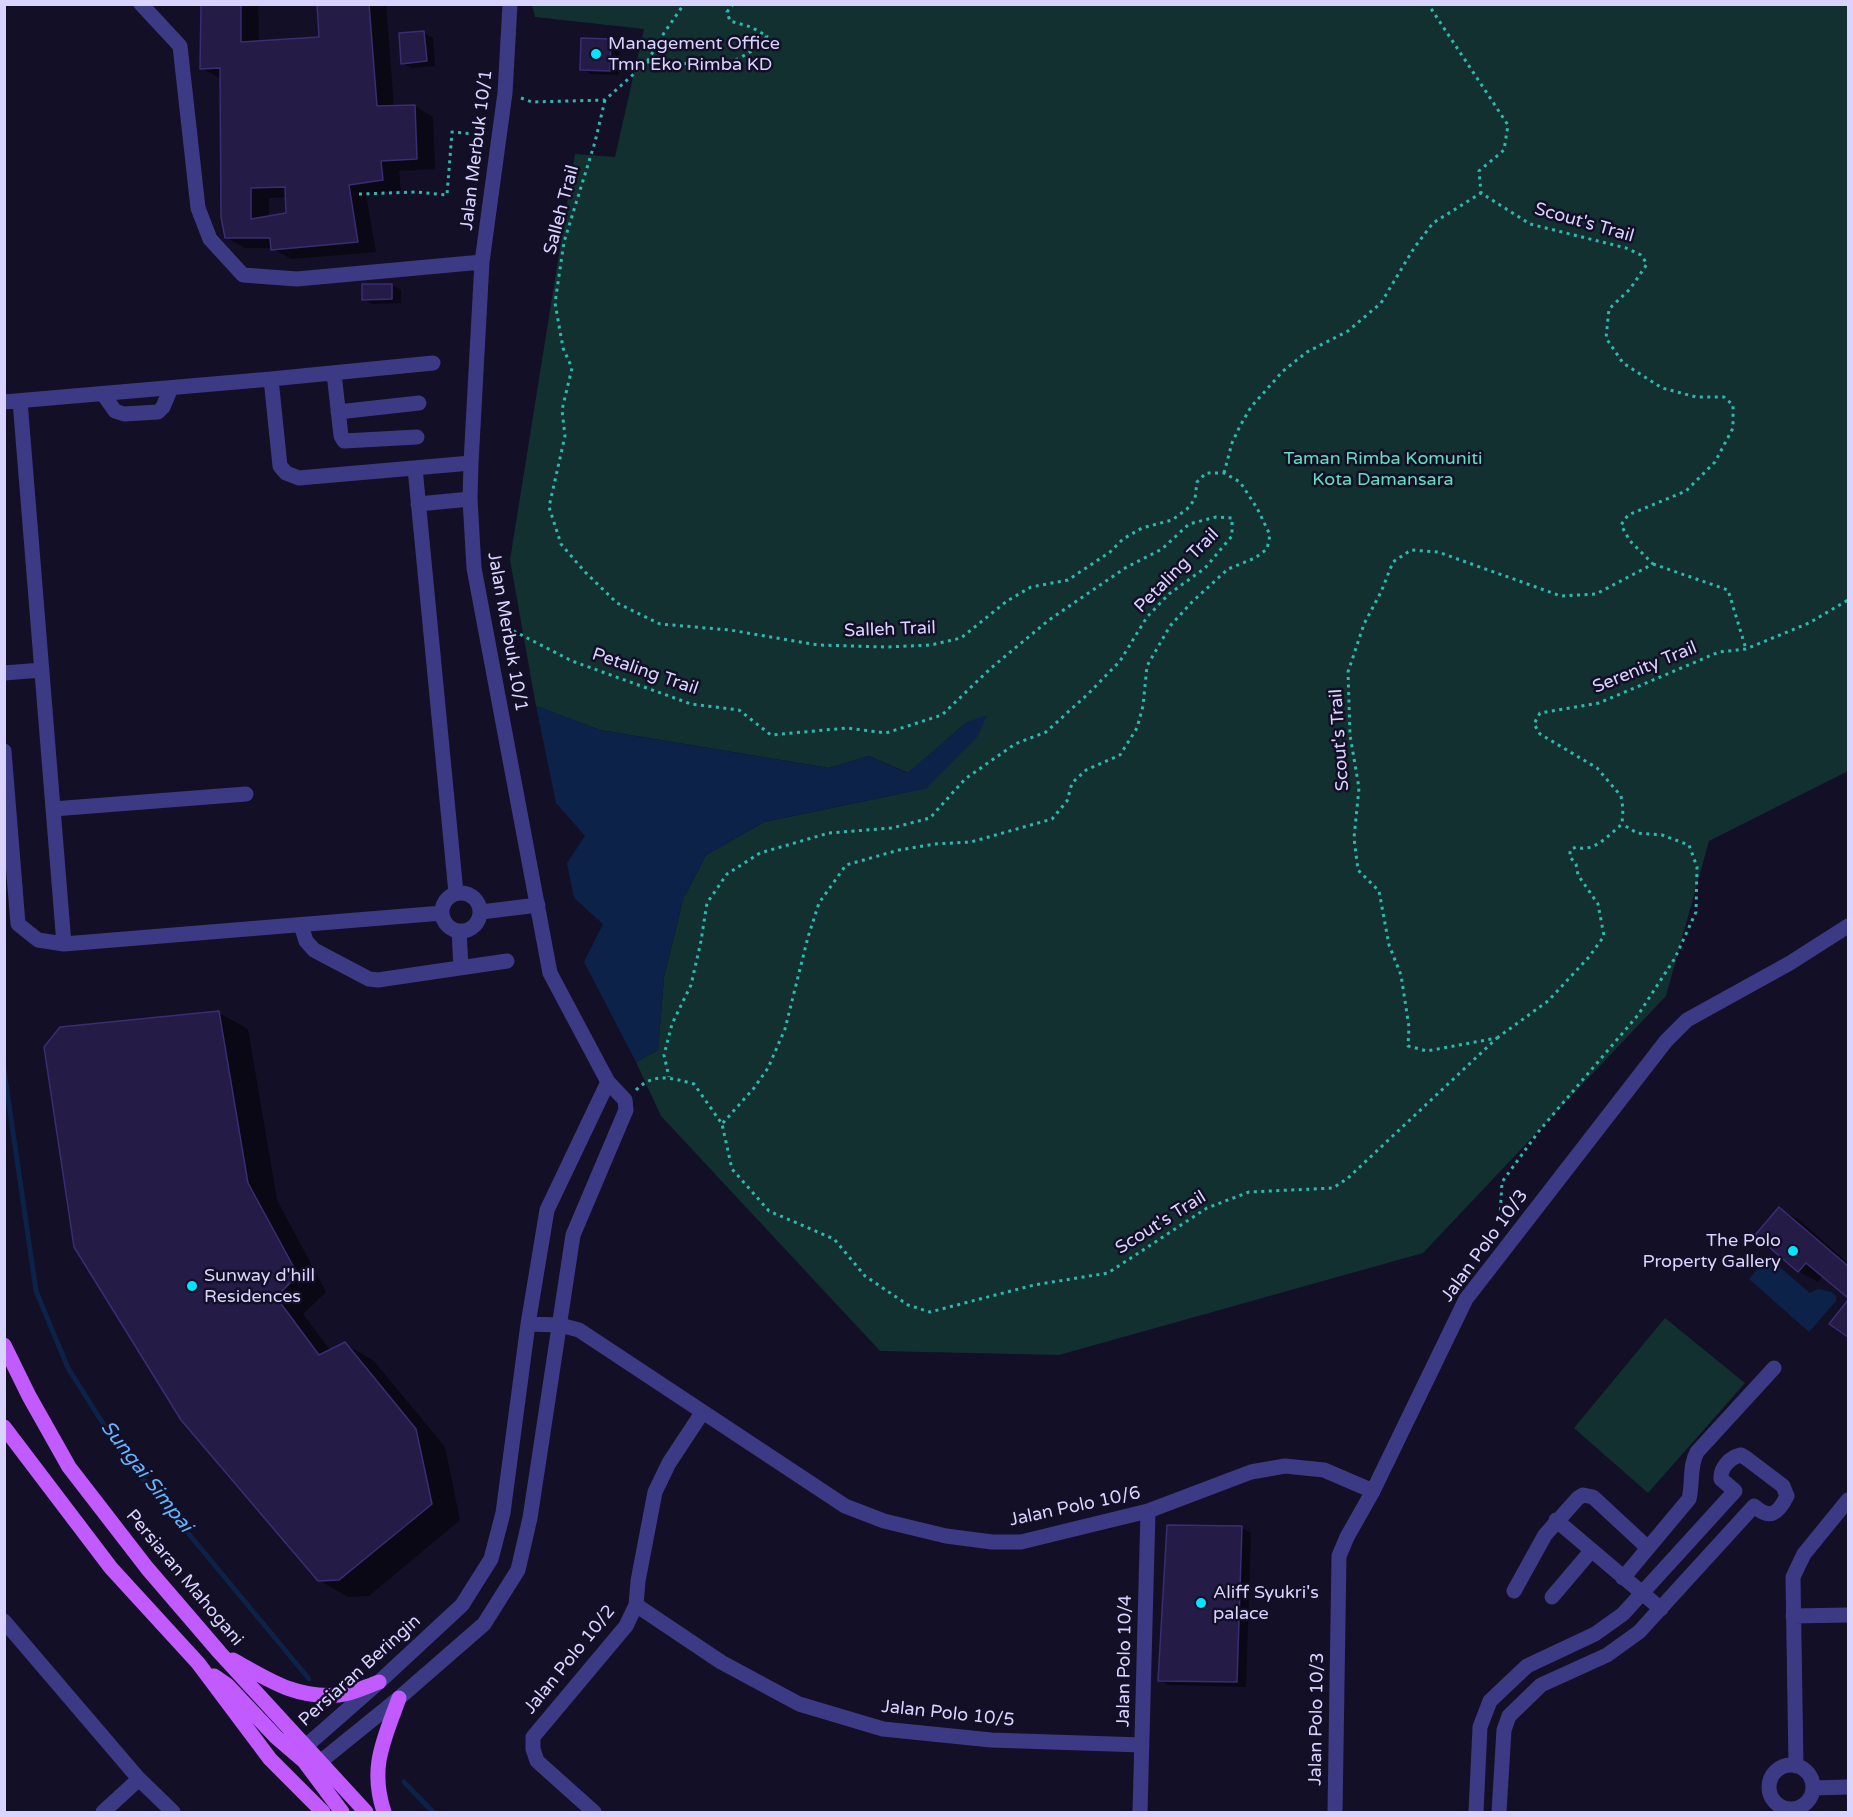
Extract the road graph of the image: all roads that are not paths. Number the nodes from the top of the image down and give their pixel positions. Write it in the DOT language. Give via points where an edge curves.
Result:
graph roads {
  1 [pos="141,4"];
  2 [pos="510,4"];
  3 [pos="483,262"];
  4 [pos="433,363"];
  5 [pos="334,373"];
  6 [pos="272,379"];
  7 [pos="171,388"];
  8 [pos="103,394"];
  9 [pos="12,402"];
  10 [pos="419,403"];
  11 [pos="338,412"];
  12 [pos="417,437"];
  13 [pos="471,463"];
  14 [pos="415,468"];
  15 [pos="470,499"];
  16 [pos="418,504"];
  17 [pos="42,670"];
  18 [pos="4,673"];
  19 [pos="4,751"];
  20 [pos="246,794"];
  21 [pos="53,809"];
  22 [pos="456,893"];
  23 [pos="538,905"];
  24 [pos="481,912"];
  25 [pos="442,914"];
  26 [pos="301,925"];
  27 [pos="1848,926"];
  28 [pos="459,931"];
  29 [pos="64,945"];
  30 [pos="507,961"];
  31 [pos="461,967"];
  32 [pos="609,1082"];
  33 [pos="528,1324"];
  34 [pos="560,1325"];
  35 [pos="4,1345"];
  36 [pos="1774,1368"];
  37 [pos="702,1413"];
  38 [pos="4,1427"];
  39 [pos="1373,1491"];
  40 [pos="1735,1491"];
  41 [pos="1848,1500"];
  42 [pos="1754,1506"];
  43 [pos="1148,1511"];
  44 [pos="1556,1520"];
  45 [pos="1647,1548"];
  46 [pos="1591,1551"];
  47 [pos="1623,1578"];
  48 [pos="1514,1591"];
  49 [pos="1642,1594"];
  50 [pos="1552,1597"];
  51 [pos="636,1605"];
  52 [pos="1661,1609"];
  53 [pos="1793,1616"];
  54 [pos="1848,1616"];
  55 [pos="4,1621"];
  56 [pos="220,1653"];
  57 [pos="198,1663"];
  58 [pos="380,1682"];
  59 [pos="399,1698"];
  60 [pos="1142,1745"];
  61 [pos="305,1753"];
  62 [pos="320,1762"];
  63 [pos="1796,1766"];
  64 [pos="139,1779"];
  65 [pos="1848,1787"];
  66 [pos="1813,1788"];
  67 [pos="1476,1807"];
  68 [pos="1500,1807"];
  69 [pos="1777,1808"];
  70 [pos="1804,1808"];
  71 [pos="103,1812"];
  72 [pos="173,1812"];
  73 [pos="323,1812"];
  74 [pos="342,1812"];
  75 [pos="366,1812"];
  76 [pos="384,1812"];
  77 [pos="594,1812"];
  78 [pos="1140,1812"];
  79 [pos="1335,1812"];
  1 -- 3 [label="street" via="180,45 198,208 210,239 243,275 297,279"];
  2 -- 3 [label="street, Jalan Merbuk 10/1" via="505,93"];
  3 -- 13 [label="street, Jalan Merbuk 10/1"];
  4 -- 5 [label="street"];
  5 -- 6 [label="street"];
  5 -- 11 [label="street"];
  6 -- 7 [label="street"];
  6 -- 14 [label="street" via="280,466 286,473 299,478"];
  7 -- 8 [label="street"];
  7 -- 8 [label="street" via="158,412 124,414 116,411"];
  8 -- 9 [label="street"];
  9 -- 17 [label="street"];
  10 -- 11 [label="street"];
  11 -- 12 [label="street" via="344,441"];
  13 -- 14 [label="street"];
  13 -- 15 [label="street, Jalan Merbuk 10/1"];
  14 -- 16 [label="street"];
  15 -- 16 [label="street"];
  15 -- 23 [label="street, Jalan Merbuk 10/1" via="474,568"];
  16 -- 22 [label="street"];
  17 -- 18 [label="street"];
  17 -- 21 [label="street"];
  19 -- 29 [label="street" via="18,924 38,940"];
  20 -- 21 [label="street"];
  21 -- 29 [label="street"];
  22 -- 24 [label="street" via="473,896"];
  22 -- 25 [label="street" via="445,901"];
  23 -- 24 [label="street"];
  23 -- 32 [label="street, Jalan Merbuk 10/1" via="550,973"];
  24 -- 28 [label="street" via="472,928"];
  25 -- 26 [label="street"];
  25 -- 28 [label="street" via="447,926"];
  26 -- 29 [label="street"];
  26 -- 31 [label="street" via="314,950 369,979"];
  27 -- 39 [label="street, Jalan Polo 10/3" via="1687,1020 1666,1041 1466,1299"];
  28 -- 31 [label="street"];
  30 -- 31 [label="street"];
  32 -- 33 [label="street, Persiaran Beringin" via="547,1210"];
  32 -- 34 [label="street, Jalan Merbuk 10/1" via="625,1100 626,1110 573,1235"];
  33 -- 34 [label="street, Jalan Polo 10/6"];
  33 -- 58 [label="street, Persiaran Beringin" via="503,1513 491,1559 462,1605"];
  34 -- 37 [label="street, Jalan Polo 10/6" via="579,1330"];
  34 -- 59 [label="street" via="530,1518 518,1570 484,1624"];
  35 -- 56 [label="main road, Persiaran Mahogani" via="69,1467 147,1568"];
  36 -- 45 [label="street" via="1697,1452 1691,1464 1689,1499"];
  37 -- 43 [label="street, Jalan Polo 10/6" via="844,1506 884,1521 946,1536 1021,1542"];
  37 -- 51 [label="street, Jalan Polo 10/2" via="655,1492"];
  38 -- 57 [label="main road" via="111,1568"];
  39 -- 43 [label="street, Jalan Polo 10/6" via="1324,1470 1286,1466 1251,1472"];
  39 -- 79 [label="street, Jalan Polo 10/3" via="1339,1556"];
  40 -- 42 [label="street"];
  40 -- 42 [label="street" via="1724,1484 1720,1474 1731,1459 1741,1455 1786,1491 1785,1502 1772,1515"];
  40 -- 49 [label="street"];
  41 -- 53 [label="street" via="1803,1554 1793,1577"];
  42 -- 52 [label="street"];
  43 -- 60 [label="street, Jalan Polo 10/4"];
  44 -- 45 [label="street" via="1578,1498 1593,1497"];
  44 -- 46 [label="street"];
  44 -- 48 [label="street"];
  45 -- 47 [label="street"];
  46 -- 47 [label="street"];
  46 -- 50 [label="street"];
  47 -- 49 [label="street"];
  49 -- 52 [label="street"];
  49 -- 67 [label="street" via="1595,1634 1527,1666 1490,1701 1480,1727"];
  51 -- 60 [label="street, Jalan Polo 10/5" via="721,1662 799,1704 883,1729 991,1740"];
  51 -- 77 [label="street, Jalan Polo 10/2" via="626,1626 533,1737 537,1761"];
  52 -- 68 [label="street" via="1639,1632 1607,1655 1541,1685 1509,1716 1504,1730"];
  53 -- 54 [label="street"];
  53 -- 63 [label="street"];
  55 -- 64 [label="street"];
  56 -- 58 [label="main road" via="285,1689 305,1694 340,1695"];
  56 -- 61 [label="main road, Persiaran Mahogani"];
  57 -- 61 [label="main road" via="227,1685 276,1737"];
  57 -- 73 [label="main road" via="270,1759"];
  58 -- 61 [label="street, Persiaran Beringin"];
  59 -- 62 [label="street"];
  59 -- 76 [label="main road" via="381,1746 377,1774"];
  60 -- 78 [label="street, Jalan Polo 10/4"];
  61 -- 62 [label="street"];
  61 -- 74 [label="main road"];
  62 -- 75 [label="main road"];
  63 -- 66 [label="street" via="1805,1770"];
  63 -- 69 [label="street" via="1786,1765 1771,1777 1768,1787"];
  64 -- 71 [label="street"];
  64 -- 72 [label="street"];
  65 -- 66 [label="street"];
  66 -- 70 [label="street"];
  67 -- 68 [label="street"];
  69 -- 70 [label="street"];
}
